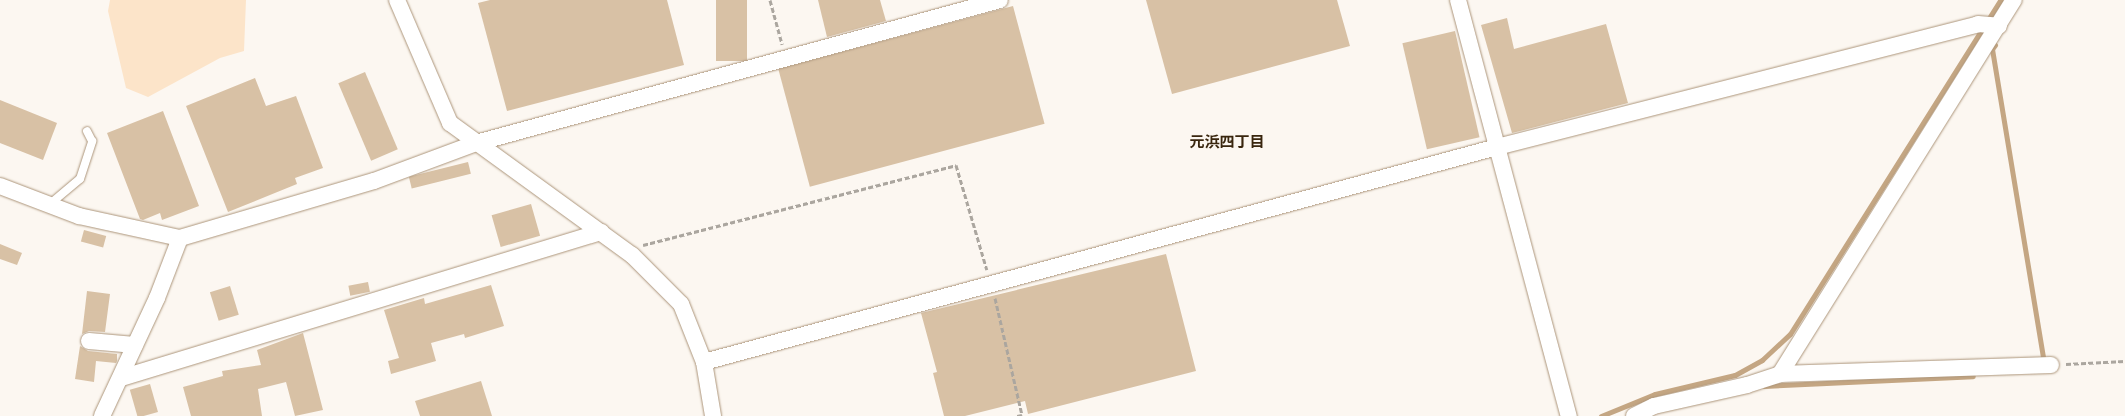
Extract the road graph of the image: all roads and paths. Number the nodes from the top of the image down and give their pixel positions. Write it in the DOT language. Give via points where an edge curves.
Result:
graph roads {
  1 [pos="397,0"];
  2 [pos="770,0"];
  3 [pos="1000,0"];
  4 [pos="1458,0"];
  5 [pos="2014,0"];
  6 [pos="1999,26"];
  7 [pos="786,57"];
  8 [pos="87,131"];
  9 [pos="476,143"];
  10 [pos="1497,147"];
  11 [pos="0,186"];
  12 [pos="49,205"];
  13 [pos="601,232"];
  14 [pos="180,238"];
  15 [pos="625,250"];
  16 [pos="992,284"];
  17 [pos="89,341"];
  18 [pos="136,345"];
  19 [pos="2125,361"];
  20 [pos="704,362"];
  21 [pos="2044,365"];
  22 [pos="1780,374"];
  23 [pos="120,378"];
  24 [pos="102,416"];
  25 [pos="713,416"];
  26 [pos="1017,416"];
  27 [pos="1569,416"];
  28 [pos="1634,416"];
  1 -- 9 [label="street" via="450,123"];
  2 -- 7 [label="path"];
  3 -- 7 [label="street"];
  4 -- 10 [label="street"];
  5 -- 6 [label="street"];
  6 -- 10 [label="street" via="1978,24"];
  6 -- 22 [label="street"];
  7 -- 9 [label="street"];
  8 -- 12 [label="lane" via="92,141 80,179"];
  9 -- 13 [label="street"];
  9 -- 14 [label="street" via="374,181"];
  10 -- 16 [label="street"];
  10 -- 27 [label="street"];
  11 -- 12 [label="street"];
  12 -- 14 [label="street" via="119,226"];
  13 -- 15 [label="street"];
  13 -- 23 [label="street"];
  14 -- 18 [label="street"];
  15 -- 16 [label="path" via="956,164"];
  15 -- 20 [label="street" via="681,304"];
  16 -- 20 [label="street"];
  16 -- 26 [label="path" via="1022,415"];
  17 -- 18 [label="street"];
  18 -- 23 [label="street"];
  19 -- 21 [label="path"];
  20 -- 25 [label="street"];
  21 -- 22 [label="street"];
  22 -- 28 [label="street" via="1747,385 1654,406"];
  23 -- 24 [label="street"];
}
